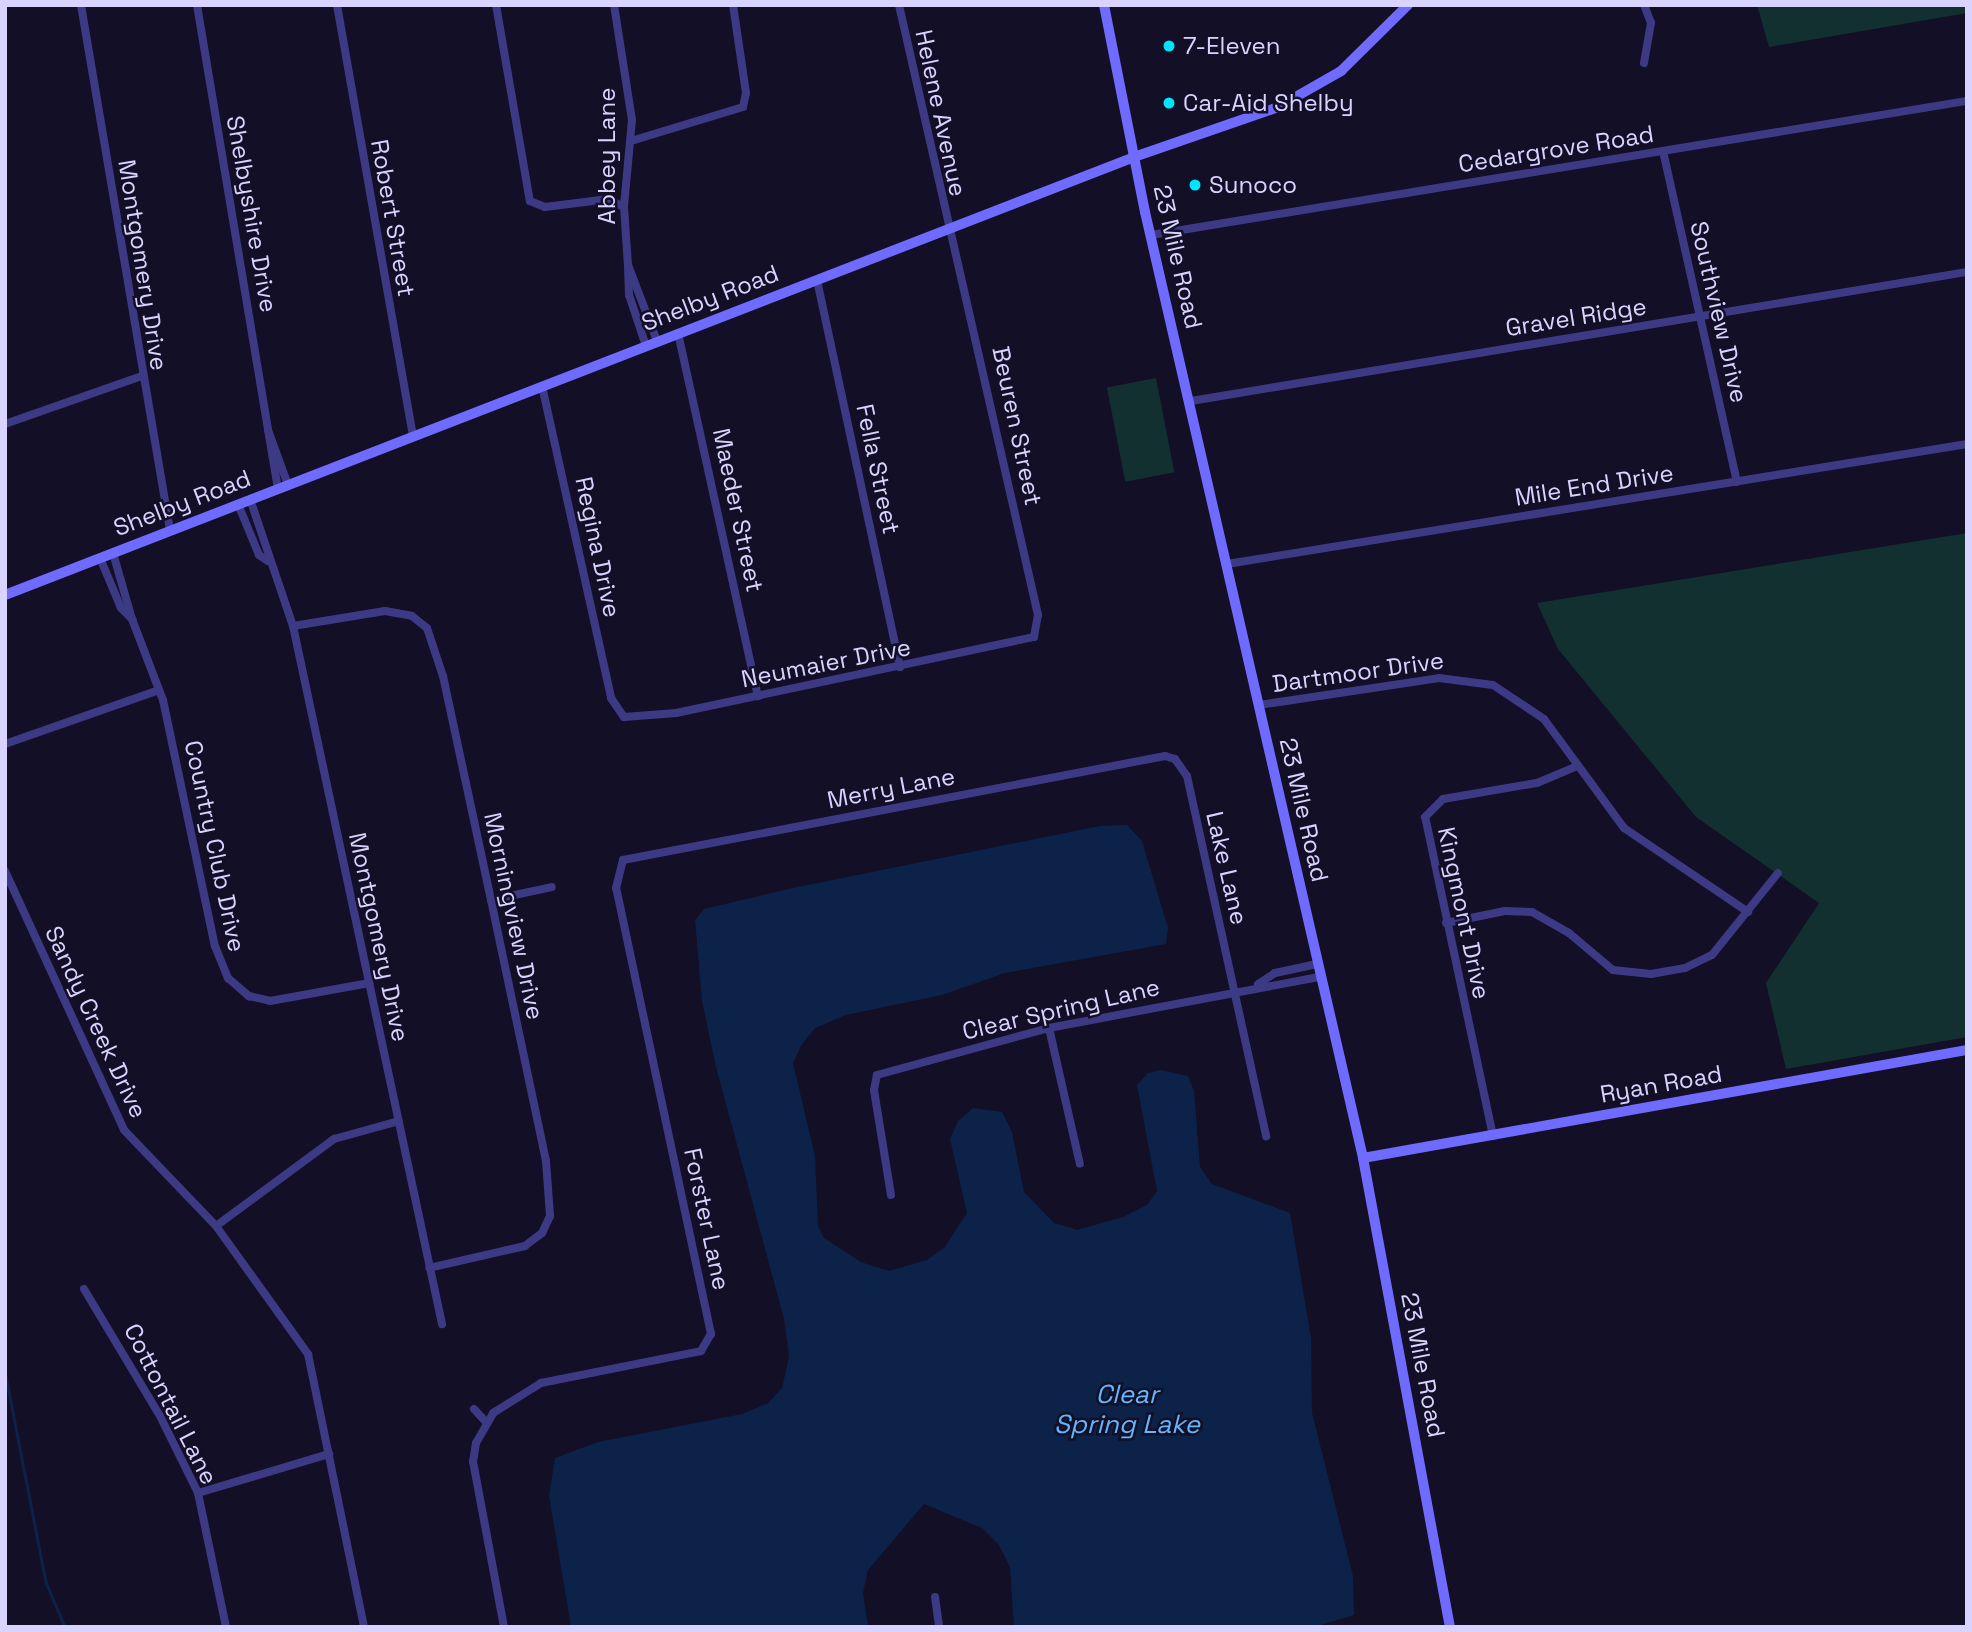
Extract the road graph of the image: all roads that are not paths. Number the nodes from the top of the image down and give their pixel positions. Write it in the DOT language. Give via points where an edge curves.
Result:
graph roads {
  1 [pos="80,5"];
  2 [pos="197,5"];
  3 [pos="337,5"];
  4 [pos="496,5"];
  5 [pos="614,5"];
  6 [pos="733,5"];
  7 [pos="899,5"];
  8 [pos="1104,5"];
  9 [pos="1408,5"];
  10 [pos="1644,5"];
  11 [pos="1644,64"];
  12 [pos="1967,101"];
  13 [pos="631,141"];
  14 [pos="1663,151"];
  15 [pos="1134,157"];
  16 [pos="624,206"];
  17 [pos="949,228"];
  18 [pos="1151,235"];
  19 [pos="1967,272"];
  20 [pos="817,279"];
  21 [pos="1702,316"];
  22 [pos="678,333"];
  23 [pos="651,344"];
  24 [pos="142,376"];
  25 [pos="542,386"];
  26 [pos="1191,401"];
  27 [pos="6,421"];
  28 [pos="413,437"];
  29 [pos="1967,444"];
  30 [pos="1737,482"];
  31 [pos="283,487"];
  32 [pos="250,499"];
  33 [pos="238,504"];
  34 [pos="170,530"];
  35 [pos="113,553"];
  36 [pos="100,558"];
  37 [pos="268,561"];
  38 [pos="1227,564"];
  39 [pos="5,595"];
  40 [pos="132,619"];
  41 [pos="293,626"];
  42 [pos="1037,634"];
  43 [pos="900,667"];
  44 [pos="159,690"];
  45 [pos="758,696"];
  46 [pos="1259,705"];
  47 [pos="620,714"];
  48 [pos="5,744"];
  49 [pos="1175,759"];
  50 [pos="1575,766"];
  51 [pos="618,866"];
  52 [pos="5,872"];
  53 [pos="1778,873"];
  54 [pos="552,887"];
  55 [pos="491,900"];
  56 [pos="1748,912"];
  57 [pos="1446,923"];
  58 [pos="1317,964"];
  59 [pos="1320,977"];
  60 [pos="369,983"];
  61 [pos="1256,985"];
  62 [pos="1235,990"];
  63 [pos="1049,1028"];
  64 [pos="1967,1050"];
  65 [pos="399,1121"];
  66 [pos="1266,1136"];
  67 [pos="1493,1136"];
  68 [pos="1363,1158"];
  69 [pos="1080,1164"];
  70 [pos="891,1195"];
  71 [pos="216,1226"];
  72 [pos="429,1268"];
  73 [pos="84,1289"];
  74 [pos="442,1325"];
  75 [pos="474,1409"];
  76 [pos="486,1422"];
  77 [pos="329,1454"];
  78 [pos="198,1493"];
  79 [pos="935,1597"];
  80 [pos="226,1627"];
  81 [pos="364,1627"];
  82 [pos="504,1627"];
  83 [pos="939,1627"];
  84 [pos="1450,1627"];
  1 -- 24 [label="street, Montgomery Drive"];
  2 -- 31 [label="street, Shelbyshire Drive" via="268,430"];
  3 -- 28 [label="street, Robert Street"];
  4 -- 16 [label="street" via="530,201 545,207 608,199"];
  5 -- 13 [label="street, Abbey Lane"];
  6 -- 13 [label="street" via="746,93 743,107"];
  7 -- 17 [label="street, Helene Avenue"];
  8 -- 15 [label="street, 23 Mile Road"];
  9 -- 15 [label="street, Shelby Road" via="1346,66 1308,93"];
  10 -- 11 [label="street" via="1651,23"];
  12 -- 14 [label="street, Cedargrove Road"];
  13 -- 16 [label="street, Abbey Lane"];
  14 -- 18 [label="street, Cedargrove Road"];
  14 -- 21 [label="street, Southview Drive"];
  15 -- 17 [label="street, Shelby Road"];
  15 -- 18 [label="street, 23 Mile Road"];
  16 -- 23 [label="street, Abbey Lane" via="628,265"];
  17 -- 20 [label="street, Shelby Road"];
  17 -- 42 [label="street, Beuren Street" via="963,267 1038,615"];
  18 -- 26 [label="street, 23 Mile Road"];
  19 -- 21 [label="street, Gravel Ridge"];
  20 -- 22 [label="street, Shelby Road"];
  20 -- 43 [label="street, Fella Street"];
  21 -- 26 [label="street, Gravel Ridge"];
  21 -- 30 [label="street, Southview Drive"];
  22 -- 23 [label="street, Shelby Road"];
  22 -- 45 [label="street, Maeder Street"];
  23 -- 25 [label="street, Shelby Road"];
  24 -- 27 [label="street"];
  24 -- 34 [label="street, Montgomery Drive"];
  25 -- 28 [label="street, Shelby Road"];
  25 -- 47 [label="street, Regina Drive" via="611,698"];
  26 -- 38 [label="street, 23 Mile Road"];
  28 -- 31 [label="street, Shelby Road"];
  29 -- 30 [label="street, Mile End Drive"];
  30 -- 38 [label="street, Mile End Drive"];
  31 -- 32 [label="street, Shelby Road"];
  32 -- 33 [label="street, Shelby Road"];
  32 -- 37 [label="street, Montgomery Drive" via="269,547"];
  33 -- 34 [label="street, Shelby Road"];
  33 -- 37 [label="street, Montgomery Drive" via="259,555"];
  34 -- 35 [label="street, Shelby Road"];
  35 -- 36 [label="street, Shelby Road"];
  35 -- 40 [label="street, Country Club Drive"];
  36 -- 39 [label="street, Shelby Road"];
  36 -- 40 [label="street, Country Club Drive" via="121,608"];
  37 -- 41 [label="street, Montgomery Drive"];
  38 -- 46 [label="street, 23 Mile Road"];
  40 -- 44 [label="street, Country Club Drive"];
  41 -- 55 [label="street, Morningview Drive" via="385,611 412,616 427,628 443,676"];
  41 -- 60 [label="street, Montgomery Drive"];
  42 -- 43 [label="street, Neumaier Drive" via="1021,642"];
  43 -- 45 [label="street, Neumaier Drive"];
  44 -- 48 [label="street"];
  44 -- 60 [label="street, Country Club Drive" via="215,946 228,978 249,996 270,1001"];
  45 -- 47 [label="street, Neumaier Drive" via="647,717"];
  46 -- 50 [label="street, Dartmoor Drive" via="1426,680 1471,680 1507,691 1535,711"];
  46 -- 58 [label="street, 23 Mile Road"];
  49 -- 51 [label="street, Merry Lane" via="1165,756 632,857"];
  49 -- 62 [label="street, Lake Lane" via="1186,776"];
  50 -- 56 [label="street, Dartmoor Drive" via="1645,846"];
  50 -- 57 [label="street, Kingmont Drive" via="1537,783 1430,806 1425,829"];
  51 -- 76 [label="street, Forster Lane" via="616,888 710,1323 709,1344 690,1354 541,1383 507,1400"];
  52 -- 71 [label="street, Sandy Creek Drive" via="124,1130"];
  53 -- 56 [label="street"];
  54 -- 55 [label="street"];
  55 -- 72 [label="street, Morningview Drive" via="548,1172 550,1216 542,1233 525,1246"];
  56 -- 57 [label="street" via="1707,959 1639,975 1613,970 1569,933 1532,912 1506,911"];
  57 -- 67 [label="street, Kingmont Drive"];
  58 -- 59 [label="street, 23 Mile Road"];
  58 -- 61 [label="street, Clear Spring Lane" via="1275,972"];
  59 -- 61 [label="street, Clear Spring Lane"];
  59 -- 68 [label="street, 23 Mile Road"];
  60 -- 65 [label="street, Montgomery Drive"];
  61 -- 62 [label="street, Clear Spring Lane"];
  62 -- 63 [label="street, Clear Spring Lane"];
  62 -- 66 [label="street, Lake Lane"];
  63 -- 69 [label="street"];
  63 -- 70 [label="street, Clear Spring Lane" via="876,1077"];
  64 -- 67 [label="street, Ryan Road"];
  65 -- 71 [label="street" via="334,1139"];
  65 -- 72 [label="street, Montgomery Drive"];
  67 -- 68 [label="street, Ryan Road"];
  68 -- 84 [label="street, 23 Mile Road"];
  71 -- 77 [label="street, Sandy Creek Drive" via="308,1354"];
  72 -- 74 [label="street, Montgomery Drive"];
  73 -- 78 [label="street, Cottontail Lane" via="160,1416"];
  75 -- 76 [label="street"];
  76 -- 82 [label="street, Forster Lane" via="473,1462"];
  77 -- 78 [label="street"];
  77 -- 81 [label="street, Sandy Creek Drive"];
  78 -- 80 [label="street, Cottontail Lane"];
  79 -- 83 [label="street"];
}
